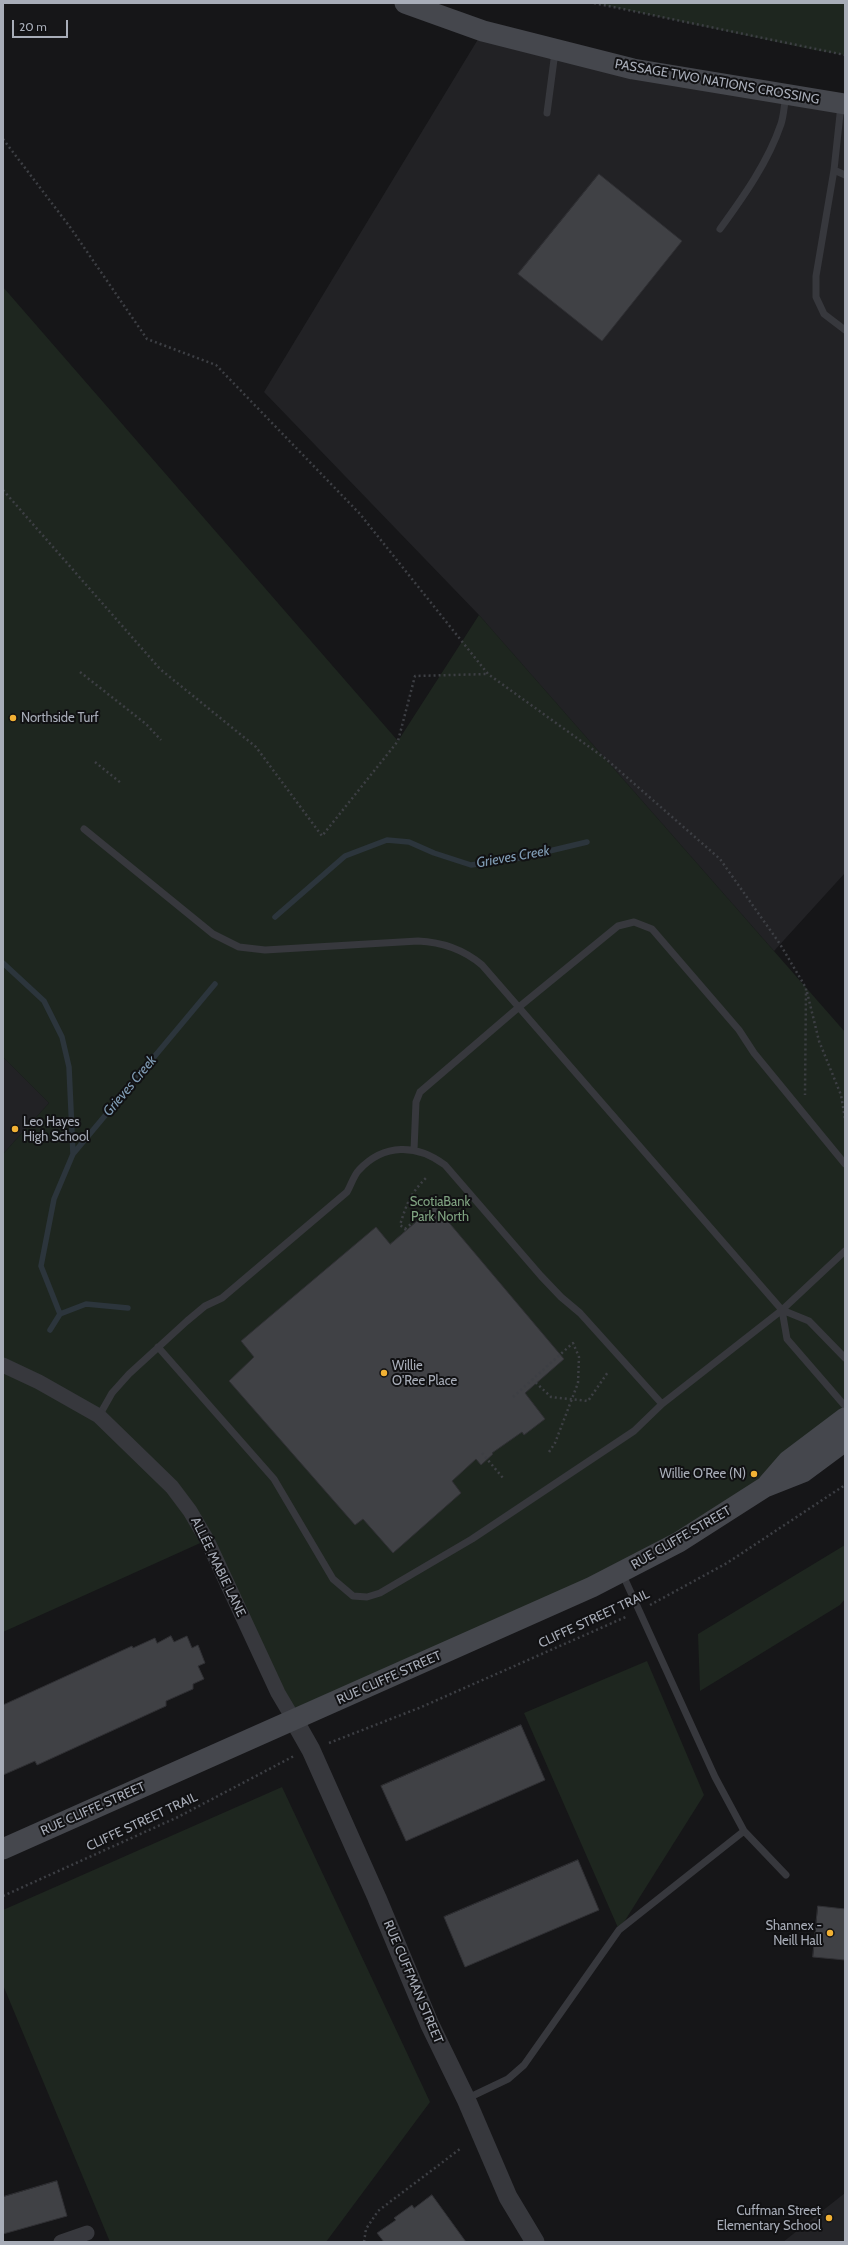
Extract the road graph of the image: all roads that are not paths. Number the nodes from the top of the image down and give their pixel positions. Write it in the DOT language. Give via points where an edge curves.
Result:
graph roads {
  1 [pos="405,3"];
  2 [pos="556,50"];
  3 [pos="786,94"];
  4 [pos="843,104"];
  5 [pos="547,113"];
  6 [pos="834,170"];
  7 [pos="845,175"];
  8 [pos="720,229"];
  9 [pos="845,330"];
  10 [pos="84,829"];
  11 [pos="519,1007"];
  12 [pos="414,1150"];
  13 [pos="845,1164"];
  14 [pos="845,1251"];
  15 [pos="782,1310"];
  16 [pos="158,1347"];
  17 [pos="845,1358"];
  18 [pos="3,1365"];
  19 [pos="662,1404"];
  20 [pos="845,1406"];
  21 [pos="100,1416"];
  22 [pos="845,1418"];
  23 [pos="845,1442"];
  24 [pos="765,1488"];
  25 [pos="621,1571"];
  26 [pos="294,1720"];
  27 [pos="744,1831"];
  28 [pos="3,1849"];
  29 [pos="786,1875"];
  30 [pos="466,2099"];
  31 [pos="87,2233"];
  32 [pos="60,2242"];
  33 [pos="535,2242"];
  1 -- 2 [label="main road, PASSAGE TWO NATIONS CROSSING" via="483,31"];
  2 -- 3 [label="main road, PASSAGE TWO NATIONS CROSSING" via="633,70"];
  2 -- 5 [label="lane"];
  3 -- 4 [label="main road, PASSAGE TWO NATIONS CROSSING"];
  3 -- 8 [label="lane" via="781,124 758,173"];
  4 -- 6 [label="lane"];
  6 -- 7 [label="lane"];
  6 -- 9 [label="lane" via="816,276 816,297 824,314"];
  10 -- 11 [label="lane" via="225,942 257,950 404,941 440,942 472,957 482,965"];
  11 -- 12 [label="lane" via="420,1092 416,1102"];
  11 -- 13 [label="lane" via="618,926 634,922 652,929 740,1030 754,1053"];
  11 -- 15 [label="lane"];
  12 -- 16 [label="lane" via="391,1150 370,1160 358,1171 347,1192 222,1298 205,1306"];
  12 -- 19 [label="lane" via="434,1157 445,1166 541,1276 580,1313"];
  14 -- 15 [label="lane"];
  15 -- 17 [label="lane" via="809,1321"];
  15 -- 19 [label="lane"];
  15 -- 20 [label="lane" via="786,1338"];
  16 -- 19 [label="lane" via="274,1479 333,1579 353,1596 367,1597 380,1593 472,1540 634,1431"];
  16 -- 21 [label="lane" via="112,1394"];
  18 -- 21 [label="street, ALLÉE MABIE LANE"];
  21 -- 26 [label="street, ALLÉE MABIE LANE" via="172,1488 190,1511 207,1540 278,1693"];
  22 -- 24 [label="main road, RUE CLIFFE STREET" via="788,1461"];
  23 -- 24 [label="main road, RUE CLIFFE STREET" via="803,1472"];
  24 -- 25 [label="main road, RUE CLIFFE STREET" via="678,1542"];
  25 -- 26 [label="main road, RUE CLIFFE STREET" via="592,1587"];
  25 -- 27 [label="lane" via="715,1777"];
  26 -- 28 [label="main road, RUE CLIFFE STREET"];
  26 -- 30 [label="street, RUE CUFFMAN STREET" via="311,1750 430,2025"];
  27 -- 29 [label="lane"];
  27 -- 30 [label="lane" via="620,1930 524,2064 508,2079"];
  30 -- 33 [label="street, RUE CUFFMAN STREET" via="508,2197"];
  31 -- 32 [label="street"];
}
